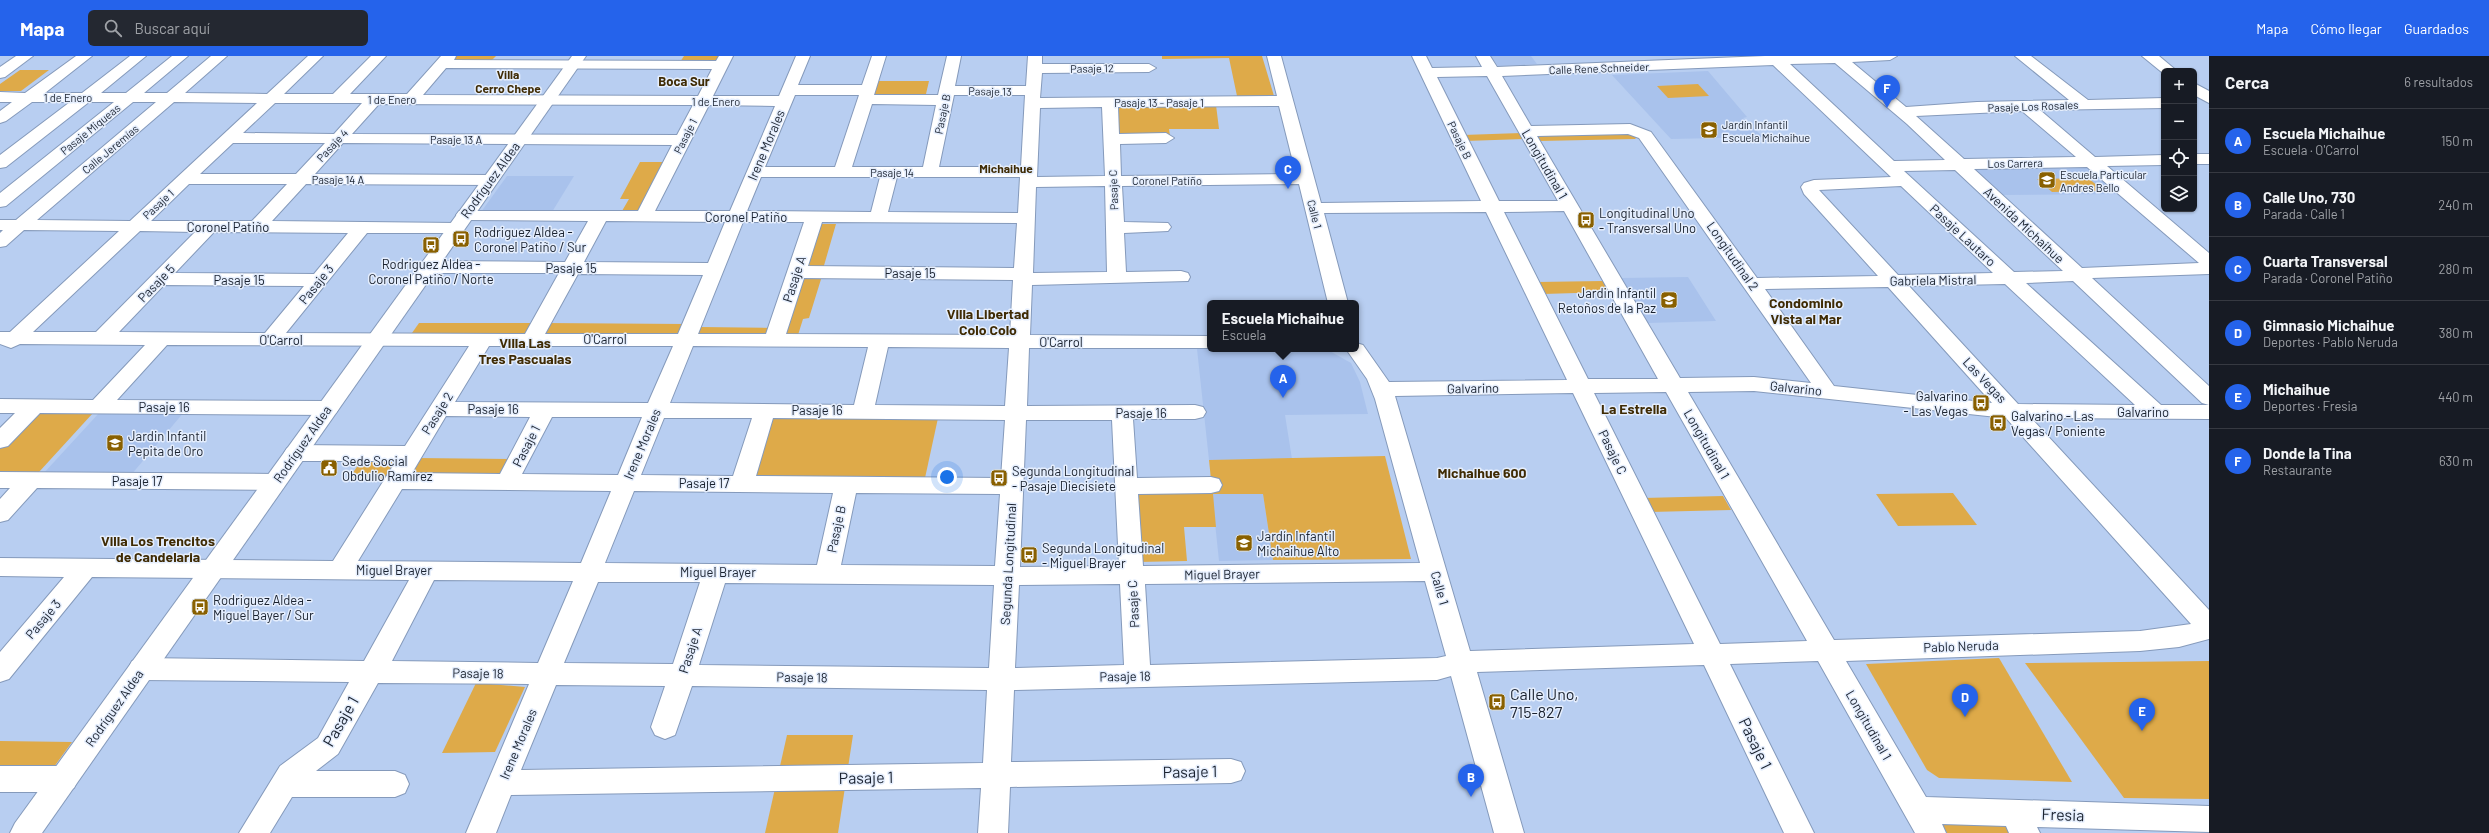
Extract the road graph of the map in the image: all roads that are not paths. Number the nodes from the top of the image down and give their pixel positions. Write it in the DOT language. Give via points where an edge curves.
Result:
graph roads {
  1 [pos="26,56"];
  2 [pos="85,56"];
  3 [pos="139,56"];
  4 [pos="181,56"];
  5 [pos="220,56"];
  6 [pos="316,56"];
  7 [pos="379,56"];
  8 [pos="804,56"];
  9 [pos="879,56"];
  10 [pos="954,56"];
  11 [pos="1274,56"];
  12 [pos="1419,56"];
  13 [pos="1890,56"];
  14 [pos="2022,56"];
  15 [pos="2149,56"];
  16 [pos="1837,57"];
  17 [pos="1774,58"];
  18 [pos="445,60"];
  19 [pos="497,60"];
  20 [pos="576,60"];
  21 [pos="643,60"];
  22 [pos="724,60"];
  23 [pos="1034,62"];
  24 [pos="1109,62"];
  25 [pos="1487,64"];
  26 [pos="1149,68"];
  27 [pos="2166,68"];
  28 [pos="1427,73"];
  29 [pos="0,74"];
  30 [pos="2197,90"];
  31 [pos="866,95"];
  32 [pos="946,95"];
  33 [pos="787,96"];
  34 [pos="0,97"];
  35 [pos="29,97"];
  36 [pos="1033,97"];
  37 [pos="85,98"];
  38 [pos="129,98"];
  39 [pos="171,98"];
  40 [pos="271,98"];
  41 [pos="2209,98"];
  42 [pos="337,99"];
  43 [pos="376,99"];
  44 [pos="411,99"];
  45 [pos="547,100"];
  46 [pos="703,101"];
  47 [pos="1286,101"];
  48 [pos="1110,102"];
  49 [pos="2197,102"];
  50 [pos="2209,102"];
  51 [pos="2161,103"];
  52 [pos="2083,104"];
  53 [pos="2026,106"];
  54 [pos="1902,112"];
  55 [pos="0,118"];
  56 [pos="1530,137"];
  57 [pos="229,138"];
  58 [pos="339,138"];
  59 [pos="1166,138"];
  60 [pos="520,139"];
  61 [pos="1111,139"];
  62 [pos="683,140"];
  63 [pos="2161,160"];
  64 [pos="2091,161"];
  65 [pos="0,163"];
  66 [pos="1959,164"];
  67 [pos="1889,166"];
  68 [pos="755,172"];
  69 [pos="842,172"];
  70 [pos="890,172"];
  71 [pos="930,172"];
  72 [pos="1028,177"];
  73 [pos="186,179"];
  74 [pos="301,179"];
  75 [pos="1306,179"];
  76 [pos="490,180"];
  77 [pos="1113,181"];
  78 [pos="1905,181"];
  79 [pos="0,202"];
  80 [pos="1493,206"];
  81 [pos="1569,206"];
  82 [pos="1314,208"];
  83 [pos="600,216"];
  84 [pos="644,216"];
  85 [pos="737,217"];
  86 [pos="815,217"];
  87 [pos="878,217"];
  88 [pos="1026,218"];
  89 [pos="460,222"];
  90 [pos="0,225"];
  91 [pos="20,225"];
  92 [pos="135,226"];
  93 [pos="210,226"];
  94 [pos="257,227"];
  95 [pos="362,227"];
  96 [pos="1162,227"];
  97 [pos="1115,228"];
  98 [pos="0,242"];
  99 [pos="2209,262"];
  100 [pos="428,267"];
  101 [pos="571,268"];
  102 [pos="2209,268"];
  103 [pos="715,269"];
  104 [pos="796,272"];
  105 [pos="2077,275"];
  106 [pos="1023,277"];
  107 [pos="1181,277"];
  108 [pos="1117,278"];
  109 [pos="2009,278"];
  110 [pos="159,279"];
  111 [pos="319,280"];
  112 [pos="1892,281"];
  113 [pos="1752,284"];
  114 [pos="1337,300"];
  115 [pos="8,338"];
  116 [pos="101,338"];
  117 [pos="161,339"];
  118 [pos="376,339"];
  119 [pos="483,339"];
  120 [pos="532,339"];
  121 [pos="270,340"];
  122 [pos="686,340"];
  123 [pos="774,340"];
  124 [pos="879,341"];
  125 [pos="1020,342"];
  126 [pos="1207,342"];
  127 [pos="1358,352"];
  128 [pos="0,353"];
  129 [pos="1672,384"];
  130 [pos="1581,386"];
  131 [pos="1383,389"];
  132 [pos="1827,391"];
  133 [pos="2209,398"];
  134 [pos="0,406"];
  135 [pos="34,406"];
  136 [pos="99,406"];
  137 [pos="328,408"];
  138 [pos="440,409"];
  139 [pos="545,409"];
  140 [pos="656,410"];
  141 [pos="765,410"];
  142 [pos="863,411"];
  143 [pos="1195,412"];
  144 [pos="2014,412"];
  145 [pos="2156,412"];
  146 [pos="2209,412"];
  147 [pos="1016,413"];
  148 [pos="1122,413"];
  149 [pos="0,441"];
  150 [pos="295,453"];
  151 [pos="412,454"];
  152 [pos="0,480"];
  153 [pos="31,480"];
  154 [pos="395,481"];
  155 [pos="275,482"];
  156 [pos="508,482"];
  157 [pos="626,483"];
  158 [pos="742,484"];
  159 [pos="846,484"];
  160 [pos="1211,485"];
  161 [pos="1012,486"];
  162 [pos="1127,486"];
  163 [pos="0,514"];
  164 [pos="0,567"];
  165 [pos="85,568"];
  166 [pos="213,569"];
  167 [pos="341,569"];
  168 [pos="427,570"];
  169 [pos="589,571"];
  170 [pos="716,572"];
  171 [pos="1435,572"];
  172 [pos="827,573"];
  173 [pos="1007,575"];
  174 [pos="1132,575"];
  175 [pos="2209,628"];
  176 [pos="1826,650"];
  177 [pos="1712,654"];
  178 [pos="1461,662"];
  179 [pos="0,670"];
  180 [pos="141,670"];
  181 [pos="371,672"];
  182 [pos="547,674"];
  183 [pos="682,675"];
  184 [pos="1138,676"];
  185 [pos="1002,679"];
  186 [pos="665,727"];
  187 [pos="1230,771"];
  188 [pos="996,774"];
  189 [pos="0,779"];
  190 [pos="64,779"];
  191 [pos="501,783"];
  192 [pos="283,784"];
  193 [pos="395,784"];
  194 [pos="2209,819"];
  195 [pos="1925,821"];
  196 [pos="2020,823"];
  197 [pos="2165,825"];
  198 [pos="25,833"];
  199 [pos="254,833"];
  200 [pos="480,833"];
  201 [pos="993,833"];
  202 [pos="1509,833"];
  203 [pos="1800,833"];
  1 -- 29 [label="street"];
  2 -- 35 [label="street"];
  3 -- 37 [label="street"];
  4 -- 38 [label="street, Pasaje Miqueas"];
  5 -- 39 [label="street, Calle Jeremías"];
  6 -- 40 [label="street, Pasaje 1"];
  7 -- 42 [label="street"];
  8 -- 33 [label="street, Irene Morales"];
  9 -- 31 [label="street"];
  10 -- 32 [label="street, Pasaje B"];
  11 -- 47 [label="street, Calle 1"];
  12 -- 28 [label="street"];
  13 -- 16 [label="street, Calle Rene Schneider"];
  14 -- 52 [label="street"];
  15 -- 27 [label="street"];
  16 -- 17 [label="street, Calle Rene Schneider"];
  16 -- 54 [label="street, Avenida Michaihue"];
  17 -- 25 [label="street, Calle Rene Schneider"];
  17 -- 67 [label="street, Pasaje Lautaro"];
  18 -- 19 [label="street"];
  18 -- 44 [label="street"];
  19 -- 20 [label="street"];
  20 -- 21 [label="street"];
  20 -- 45 [label="street, Rodríguez Aldea"];
  21 -- 22 [label="street"];
  22 -- 46 [label="street, Pasaje 1"];
  23 -- 24 [label="street, Pasaje 12"];
  23 -- 36 [label="street, Segunda Longitudinal"];
  24 -- 26 [label="street, Pasaje 12"];
  25 -- 28 [label="street, Calle Rene Schneider"];
  25 -- 56 [label="street, Longitudinal 1"];
  28 -- 80 [label="street, Pasaje B"];
  30 -- 41 [label="street"];
  31 -- 32 [label="street, Pasaje 13"];
  31 -- 33 [label="street, Pasaje 13"];
  31 -- 69 [label="street"];
  32 -- 36 [label="street, Pasaje 13"];
  32 -- 71 [label="street, Pasaje B"];
  33 -- 46 [label="street, 1 de Enero"];
  33 -- 68 [label="street, Irene Morales"];
  34 -- 35 [label="street, 1 de Enero"];
  35 -- 37 [label="street, 1 de Enero"];
  35 -- 55 [label="street"];
  36 -- 48 [label="street, Pasaje 13 - Pasaje 1"];
  36 -- 72 [label="street, Segunda Longitudinal"];
  37 -- 38 [label="street, 1 de Enero"];
  37 -- 65 [label="street"];
  38 -- 39 [label="street, 1 de Enero"];
  38 -- 79 [label="street, Pasaje Miqueas"];
  39 -- 40 [label="street, 1 de Enero"];
  39 -- 91 [label="street, Calle Jeremías"];
  40 -- 42 [label="street, 1 de Enero"];
  40 -- 57 [label="street, Pasaje 1"];
  42 -- 43 [label="street, 1 de Enero"];
  43 -- 44 [label="street, 1 de Enero"];
  43 -- 58 [label="street, Pasaje 4"];
  44 -- 45 [label="street, 1 de Enero"];
  45 -- 46 [label="street, 1 de Enero"];
  45 -- 60 [label="street, Rodríguez Aldea"];
  46 -- 62 [label="street, Pasaje 1"];
  47 -- 48 [label="street, Pasaje 13 - Pasaje 1"];
  47 -- 75 [label="street, Calle 1"];
  48 -- 61 [label="street, Pasaje C"];
  49 -- 50 [label="street"];
  51 -- 52 [label="street, Pasaje Los Rosales"];
  52 -- 53 [label="street, Pasaje Los Rosales"];
  53 -- 54 [label="street, Pasaje Los Rosales"];
  53 -- 64 [label="street"];
  54 -- 66 [label="street, Avenida Michaihue"];
  56 -- 81 [label="street, Longitudinal 1"];
  56 -- 113 [label="street, Longitudinal 2" via="1650,141"];
  57 -- 58 [label="street, Pasaje 13 A"];
  57 -- 73 [label="street, Pasaje 1"];
  58 -- 60 [label="street, Pasaje 13 A"];
  58 -- 74 [label="street, Pasaje 4"];
  59 -- 61 [label="street"];
  60 -- 62 [label="street, Pasaje 13 A"];
  60 -- 76 [label="street, Rodríguez Aldea"];
  61 -- 77 [label="street, Pasaje C"];
  62 -- 84 [label="street, Pasaje 1"];
  63 -- 64 [label="street, Los Carrera"];
  64 -- 66 [label="street, Los Carrera"];
  64 -- 99 [label="street"];
  66 -- 67 [label="street, Los Carrera"];
  66 -- 105 [label="street, Avenida Michaihue"];
  67 -- 78 [label="street, Pasaje Lautaro"];
  68 -- 69 [label="street, Pasaje 14"];
  68 -- 85 [label="street, Irene Morales"];
  69 -- 70 [label="street, Pasaje 14"];
  70 -- 71 [label="street, Pasaje 14"];
  70 -- 87 [label="street"];
  71 -- 72 [label="street, Pasaje 14"];
  72 -- 77 [label="street, Coronel Patiño"];
  72 -- 88 [label="street, Segunda Longitudinal"];
  73 -- 74 [label="street, Pasaje 14 A"];
  73 -- 92 [label="street, Pasaje 1"];
  74 -- 76 [label="street, Pasaje 14 A"];
  74 -- 94 [label="street, Pasaje 4"];
  75 -- 77 [label="street, Coronel Patiño"];
  75 -- 82 [label="street, Calle 1"];
  76 -- 89 [label="street, Rodríguez Aldea"];
  77 -- 97 [label="street, Pasaje C"];
  78 -- 109 [label="street, Pasaje Lautaro"];
  78 -- 112 [label="street, Las Vegas" via="1810,187 1812,194"];
  80 -- 81 [label="street"];
  80 -- 82 [label="street"];
  80 -- 130 [label="street, Pasaje C"];
  81 -- 129 [label="street, Longitudinal 1"];
  82 -- 114 [label="street, Calle 1"];
  83 -- 84 [label="street, Coronel Patiño"];
  83 -- 89 [label="street, Coronel Patiño"];
  83 -- 101 [label="street"];
  84 -- 85 [label="street, Coronel Patiño"];
  85 -- 86 [label="street, Coronel Patiño"];
  85 -- 103 [label="street, Irene Morales"];
  86 -- 87 [label="street, Coronel Patiño"];
  86 -- 104 [label="street, Pasaje A"];
  87 -- 88 [label="street, Coronel Patiño"];
  88 -- 106 [label="street, Segunda Longitudinal"];
  89 -- 95 [label="street, Coronel Patiño"];
  89 -- 100 [label="street, Rodríguez Aldea"];
  90 -- 91 [label="street, Coronel Patiño"];
  91 -- 92 [label="street, Coronel Patiño"];
  91 -- 98 [label="street, Calle Jeremías"];
  92 -- 93 [label="street, Coronel Patiño"];
  92 -- 115 [label="street, Pasaje 1"];
  93 -- 94 [label="street, Coronel Patiño"];
  93 -- 110 [label="street, Pasaje 5"];
  94 -- 95 [label="street, Coronel Patiño"];
  95 -- 111 [label="street, Pasaje 3"];
  96 -- 97 [label="street"];
  97 -- 108 [label="street, Pasaje C"];
  100 -- 101 [label="street, Pasaje 15"];
  100 -- 118 [label="street, Rodríguez Aldea"];
  101 -- 103 [label="street, Pasaje 15"];
  101 -- 120 [label="street"];
  102 -- 105 [label="street, Gabriela Mistral"];
  103 -- 122 [label="street, Irene Morales"];
  104 -- 106 [label="street, Pasaje 15"];
  104 -- 123 [label="street, Pasaje A"];
  105 -- 109 [label="street, Gabriela Mistral"];
  105 -- 133 [label="street, Avenida Michaihue"];
  106 -- 108 [label="street, Pasaje 15"];
  106 -- 125 [label="street, Segunda Longitudinal"];
  107 -- 108 [label="street, Pasaje 15"];
  109 -- 112 [label="street, Gabriela Mistral"];
  109 -- 145 [label="street, Pasaje Lautaro"];
  110 -- 111 [label="street, Pasaje 15"];
  110 -- 116 [label="street, Pasaje 5"];
  111 -- 121 [label="street, Pasaje 3"];
  112 -- 113 [label="street, Gabriela Mistral"];
  112 -- 144 [label="street, Las Vegas"];
  113 -- 132 [label="street, Longitudinal 2"];
  115 -- 116 [label="street, O'Carrol"];
  115 -- 128 [label="street, Pasaje 1"];
  116 -- 117 [label="street, O'Carrol"];
  117 -- 121 [label="street, O'Carrol"];
  117 -- 136 [label="street"];
  118 -- 119 [label="street, O'Carrol"];
  118 -- 121 [label="street, O'Carrol"];
  118 -- 137 [label="street, Rodríguez Aldea"];
  119 -- 120 [label="street, O'Carrol"];
  119 -- 138 [label="street, Pasaje 2"];
  120 -- 122 [label="street, O'Carrol"];
  122 -- 123 [label="street, O'Carrol"];
  122 -- 140 [label="street, Irene Morales"];
  123 -- 124 [label="street, O'Carrol"];
  124 -- 125 [label="street, O'Carrol"];
  124 -- 142 [label="street"];
  125 -- 126 [label="street, O'Carrol"];
  125 -- 147 [label="street, Segunda Longitudinal"];
  127 -- 131 [label="street, Calle 1"];
  129 -- 130 [label="street, Galvarino"];
  129 -- 132 [label="street, Galvarino" via="1754,384"];
  129 -- 176 [label="street, Longitudinal 1"];
  130 -- 131 [label="street, Galvarino"];
  130 -- 177 [label="street, Pasaje C"];
  131 -- 171 [label="street, Calle 1"];
  132 -- 144 [label="street, Galvarino" via="1977,410"];
  134 -- 135 [label="street, Pasaje 16"];
  135 -- 136 [label="street, Pasaje 16"];
  135 -- 149 [label="street"];
  136 -- 137 [label="street, Pasaje 16"];
  137 -- 150 [label="street, Rodríguez Aldea"];
  138 -- 139 [label="street, Pasaje 16"];
  138 -- 151 [label="street, Pasaje 2"];
  139 -- 140 [label="street, Pasaje 16"];
  139 -- 156 [label="street, Pasaje 1"];
  140 -- 141 [label="street, Pasaje 16"];
  140 -- 157 [label="street, Irene Morales"];
  141 -- 142 [label="street, Pasaje 16"];
  141 -- 158 [label="street"];
  142 -- 147 [label="street, Pasaje 16"];
  143 -- 148 [label="street, Pasaje 16"];
  144 -- 145 [label="street, Galvarino"];
  144 -- 175 [label="street, Las Vegas"];
  145 -- 146 [label="street, Galvarino"];
  147 -- 148 [label="street, Pasaje 16"];
  147 -- 161 [label="street, Segunda Longitudinal"];
  148 -- 162 [label="street, Pasaje C"];
  150 -- 151 [label="street"];
  150 -- 155 [label="street, Rodríguez Aldea"];
  151 -- 154 [label="street, Pasaje 2"];
  152 -- 153 [label="street, Pasaje 17"];
  153 -- 155 [label="street, Pasaje 17"];
  153 -- 163 [label="street"];
  154 -- 156 [label="street, Pasaje 17"];
  154 -- 167 [label="street, Pasaje 2"];
  155 -- 166 [label="street, Rodríguez Aldea"];
  156 -- 157 [label="street, Pasaje 17"];
  157 -- 158 [label="street, Pasaje 17"];
  157 -- 169 [label="street, Irene Morales"];
  158 -- 159 [label="street, Pasaje 17"];
  159 -- 161 [label="street, Pasaje 17"];
  159 -- 172 [label="street, Pasaje B"];
  160 -- 162 [label="street"];
  161 -- 173 [label="street, Segunda Longitudinal"];
  162 -- 174 [label="street, Pasaje C"];
  164 -- 165 [label="street, Miguel Brayer"];
  165 -- 166 [label="street, Miguel Brayer"];
  165 -- 179 [label="street, Pasaje 3"];
  166 -- 167 [label="street, Miguel Brayer"];
  166 -- 180 [label="street, Rodríguez Aldea"];
  167 -- 168 [label="street, Miguel Brayer"];
  168 -- 169 [label="street, Miguel Brayer"];
  168 -- 181 [label="street, Pasaje 1"];
  169 -- 170 [label="street, Miguel Brayer"];
  169 -- 182 [label="street, Irene Morales"];
  170 -- 172 [label="street, Miguel Brayer"];
  170 -- 183 [label="street, Pasaje A"];
  171 -- 174 [label="street, Miguel Brayer"];
  171 -- 178 [label="street, Calle 1"];
  172 -- 173 [label="street, Miguel Brayer"];
  173 -- 174 [label="street, Miguel Brayer"];
  173 -- 185 [label="street, Segunda Longitudinal"];
  174 -- 184 [label="street, Pasaje C"];
  175 -- 176 [label="street, Pablo Neruda" via="2179,637 2154,640"];
  176 -- 177 [label="street, Pablo Neruda"];
  176 -- 195 [label="street, Longitudinal 1"];
  177 -- 178 [label="street, Pasaje 18"];
  177 -- 203 [label="street, Pasaje 1"];
  178 -- 184 [label="street, Pasaje 18" via="1437,669"];
  178 -- 202 [label="street, Calle 1"];
  180 -- 181 [label="street, Pasaje 18"];
  180 -- 190 [label="street, Rodríguez Aldea"];
  181 -- 182 [label="street, Pasaje 18"];
  181 -- 192 [label="street, Pasaje 1" via="328,746 297,769"];
  182 -- 183 [label="street, Pasaje 18"];
  182 -- 191 [label="street, Irene Morales"];
  183 -- 185 [label="street, Pasaje 18"];
  183 -- 186 [label="street, Pasaje A"];
  184 -- 185 [label="street, Pasaje 18"];
  185 -- 188 [label="street, Segunda Longitudinal"];
  187 -- 188 [label="street, Pasaje 1"];
  188 -- 191 [label="street, Pasaje 1"];
  188 -- 201 [label="street, Segunda Longitudinal"];
  189 -- 190 [label="street"];
  190 -- 198 [label="street, Rodríguez Aldea"];
  191 -- 200 [label="street, Irene Morales"];
  192 -- 193 [label="street"];
  192 -- 199 [label="street, Pasaje 1"];
  194 -- 197 [label="street, Fresia"];
  195 -- 196 [label="street, Fresia"];
  196 -- 197 [label="street, Fresia"];
}
